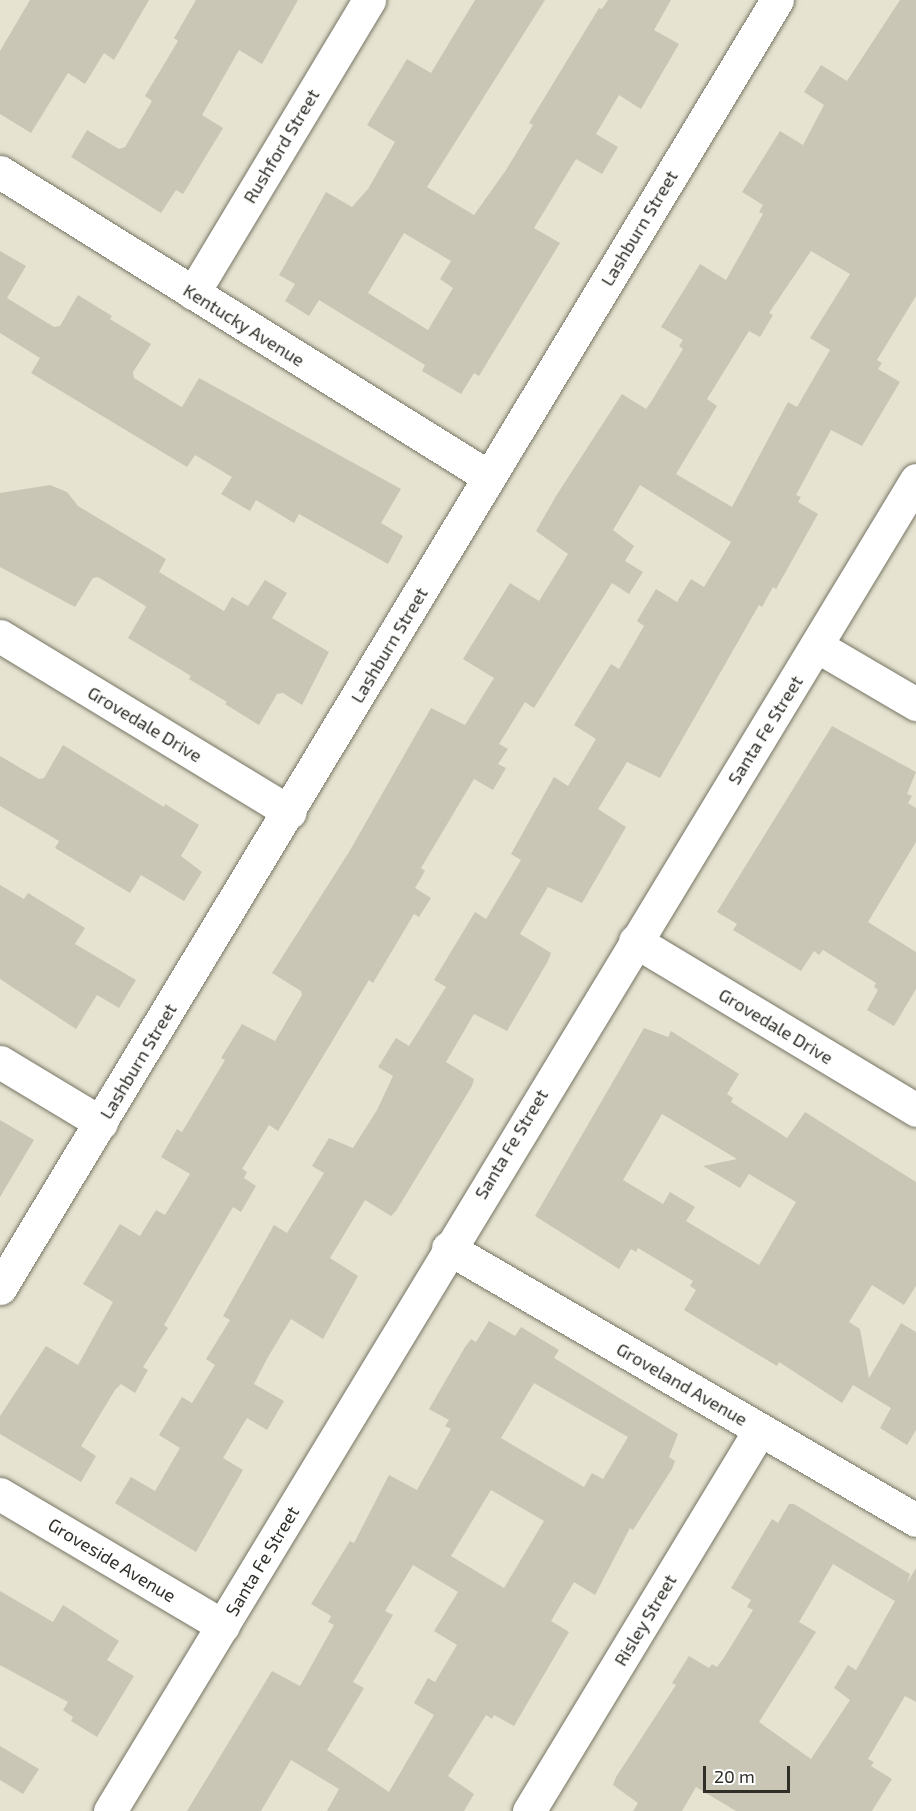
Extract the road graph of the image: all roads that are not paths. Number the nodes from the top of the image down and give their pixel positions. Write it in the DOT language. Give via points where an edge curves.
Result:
graph roads {
  1 [pos="369,0"];
  2 [pos="777,0"];
  3 [pos="0,172"];
  4 [pos="194,293"];
  5 [pos="489,477"];
  6 [pos="916,480"];
  7 [pos="0,636"];
  8 [pos="817,646"];
  9 [pos="916,704"];
  10 [pos="290,812"];
  11 [pos="635,941"];
  12 [pos="0,1062"];
  13 [pos="916,1110"];
  14 [pos="101,1123"];
  15 [pos="448,1248"];
  16 [pos="0,1288"];
  17 [pos="760,1430"];
  18 [pos="0,1494"];
  19 [pos="916,1520"];
  20 [pos="223,1626"];
  21 [pos="110,1811"];
  22 [pos="529,1811"];
  1 -- 4 [label="street, Rushford Street"];
  2 -- 5 [label="street, Lashburn Street"];
  3 -- 4 [label="street, Kentucky Avenue"];
  4 -- 5 [label="street, Kentucky Avenue"];
  5 -- 10 [label="street, Lashburn Street"];
  6 -- 8 [label="street, Santa Fe Street"];
  7 -- 10 [label="street, Grovedale Drive"];
  8 -- 9 [label="street"];
  8 -- 11 [label="street, Santa Fe Street"];
  10 -- 14 [label="street, Lashburn Street"];
  11 -- 13 [label="street, Grovedale Drive"];
  11 -- 15 [label="street, Santa Fe Street"];
  12 -- 14 [label="street"];
  14 -- 16 [label="street, Lashburn Street"];
  15 -- 17 [label="street, Groveland Avenue"];
  15 -- 20 [label="street, Santa Fe Street"];
  17 -- 19 [label="street, Groveland Avenue"];
  17 -- 22 [label="street, Risley Street"];
  18 -- 20 [label="street, Groveside Avenue"];
  20 -- 21 [label="street, Santa Fe Street"];
}
